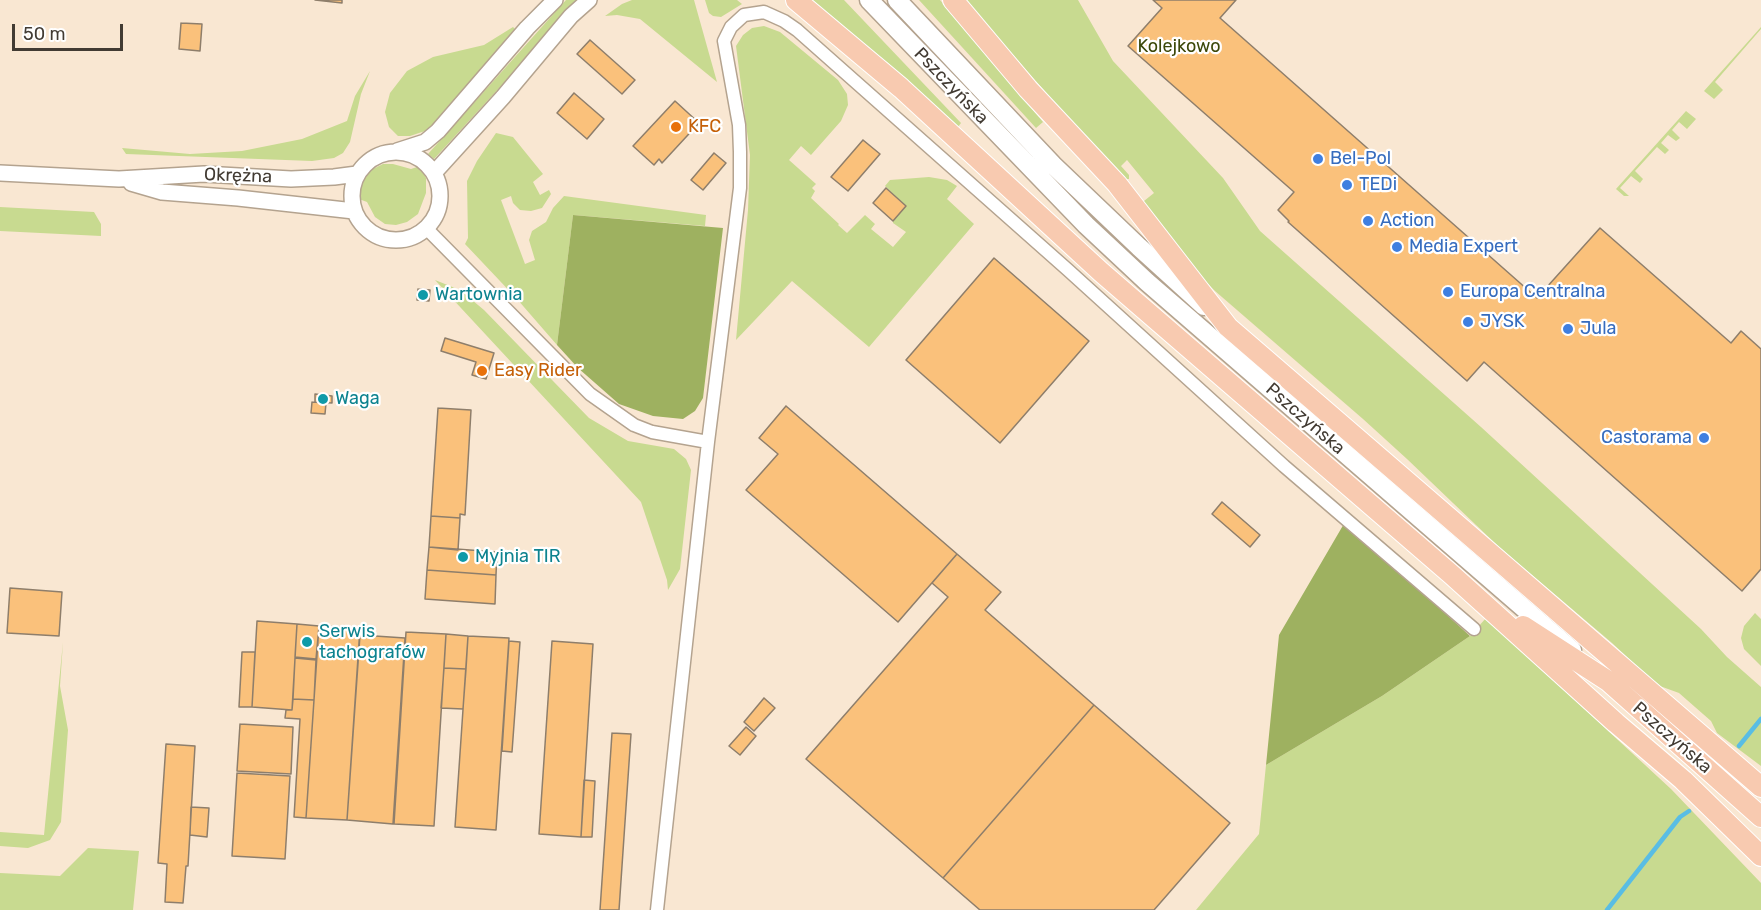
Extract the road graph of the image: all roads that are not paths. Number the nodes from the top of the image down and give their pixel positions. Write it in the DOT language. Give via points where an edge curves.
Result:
graph roads {
  1 [pos="555,0"];
  2 [pos="589,0"];
  3 [pos="796,0"];
  4 [pos="869,0"];
  5 [pos="897,0"];
  6 [pos="953,0"];
  7 [pos="397,151"];
  8 [pos="0,173"];
  9 [pos="434,173"];
  10 [pos="357,174"];
  11 [pos="119,179"];
  12 [pos="354,212"];
  13 [pos="426,228"];
  14 [pos="1228,327"];
  15 [pos="708,441"];
  16 [pos="1452,575"];
  17 [pos="1474,629"];
  18 [pos="1608,681"];
  19 [pos="1761,787"];
  20 [pos="1761,817"];
  21 [pos="1761,856"];
  22 [pos="657,910"];
  1 -- 7 [label="street" via="438,132 425,142"];
  2 -- 9 [label="street"];
  3 -- 16 [label="main road" via="901,88 1101,272"];
  4 -- 18 [label="main road, Pszczyńska" via="1086,225 1147,282"];
  5 -- 14 [label="main road, Pszczyńska" via="1067,178"];
  6 -- 14 [label="main road" via="1117,184"];
  7 -- 9 [label="street" via="412,154"];
  7 -- 10 [label="street" via="382,153"];
  8 -- 11 [label="street, Okrężna"];
  9 -- 13 [label="street" via="440,202"];
  10 -- 11 [label="street, Okrężna" via="291,179 204,174"];
  10 -- 12 [label="street" via="351,197"];
  11 -- 12 [label="street, Okrężna" via="162,192"];
  12 -- 13 [label="street" via="362,224 386,239 400,240"];
  13 -- 15 [label="street" via="591,394 634,425 652,432"];
  14 -- 19 [label="main road, Pszczyńska"];
  15 -- 17 [label="street" via="740,188 739,125 724,41 744,15 764,12 797,30 1284,466"];
  15 -- 22 [label="street"];
  16 -- 18 [label="main road"];
  16 -- 21 [label="main road" via="1683,780"];
  18 -- 20 [label="main road, Pszczyńska"];
}
